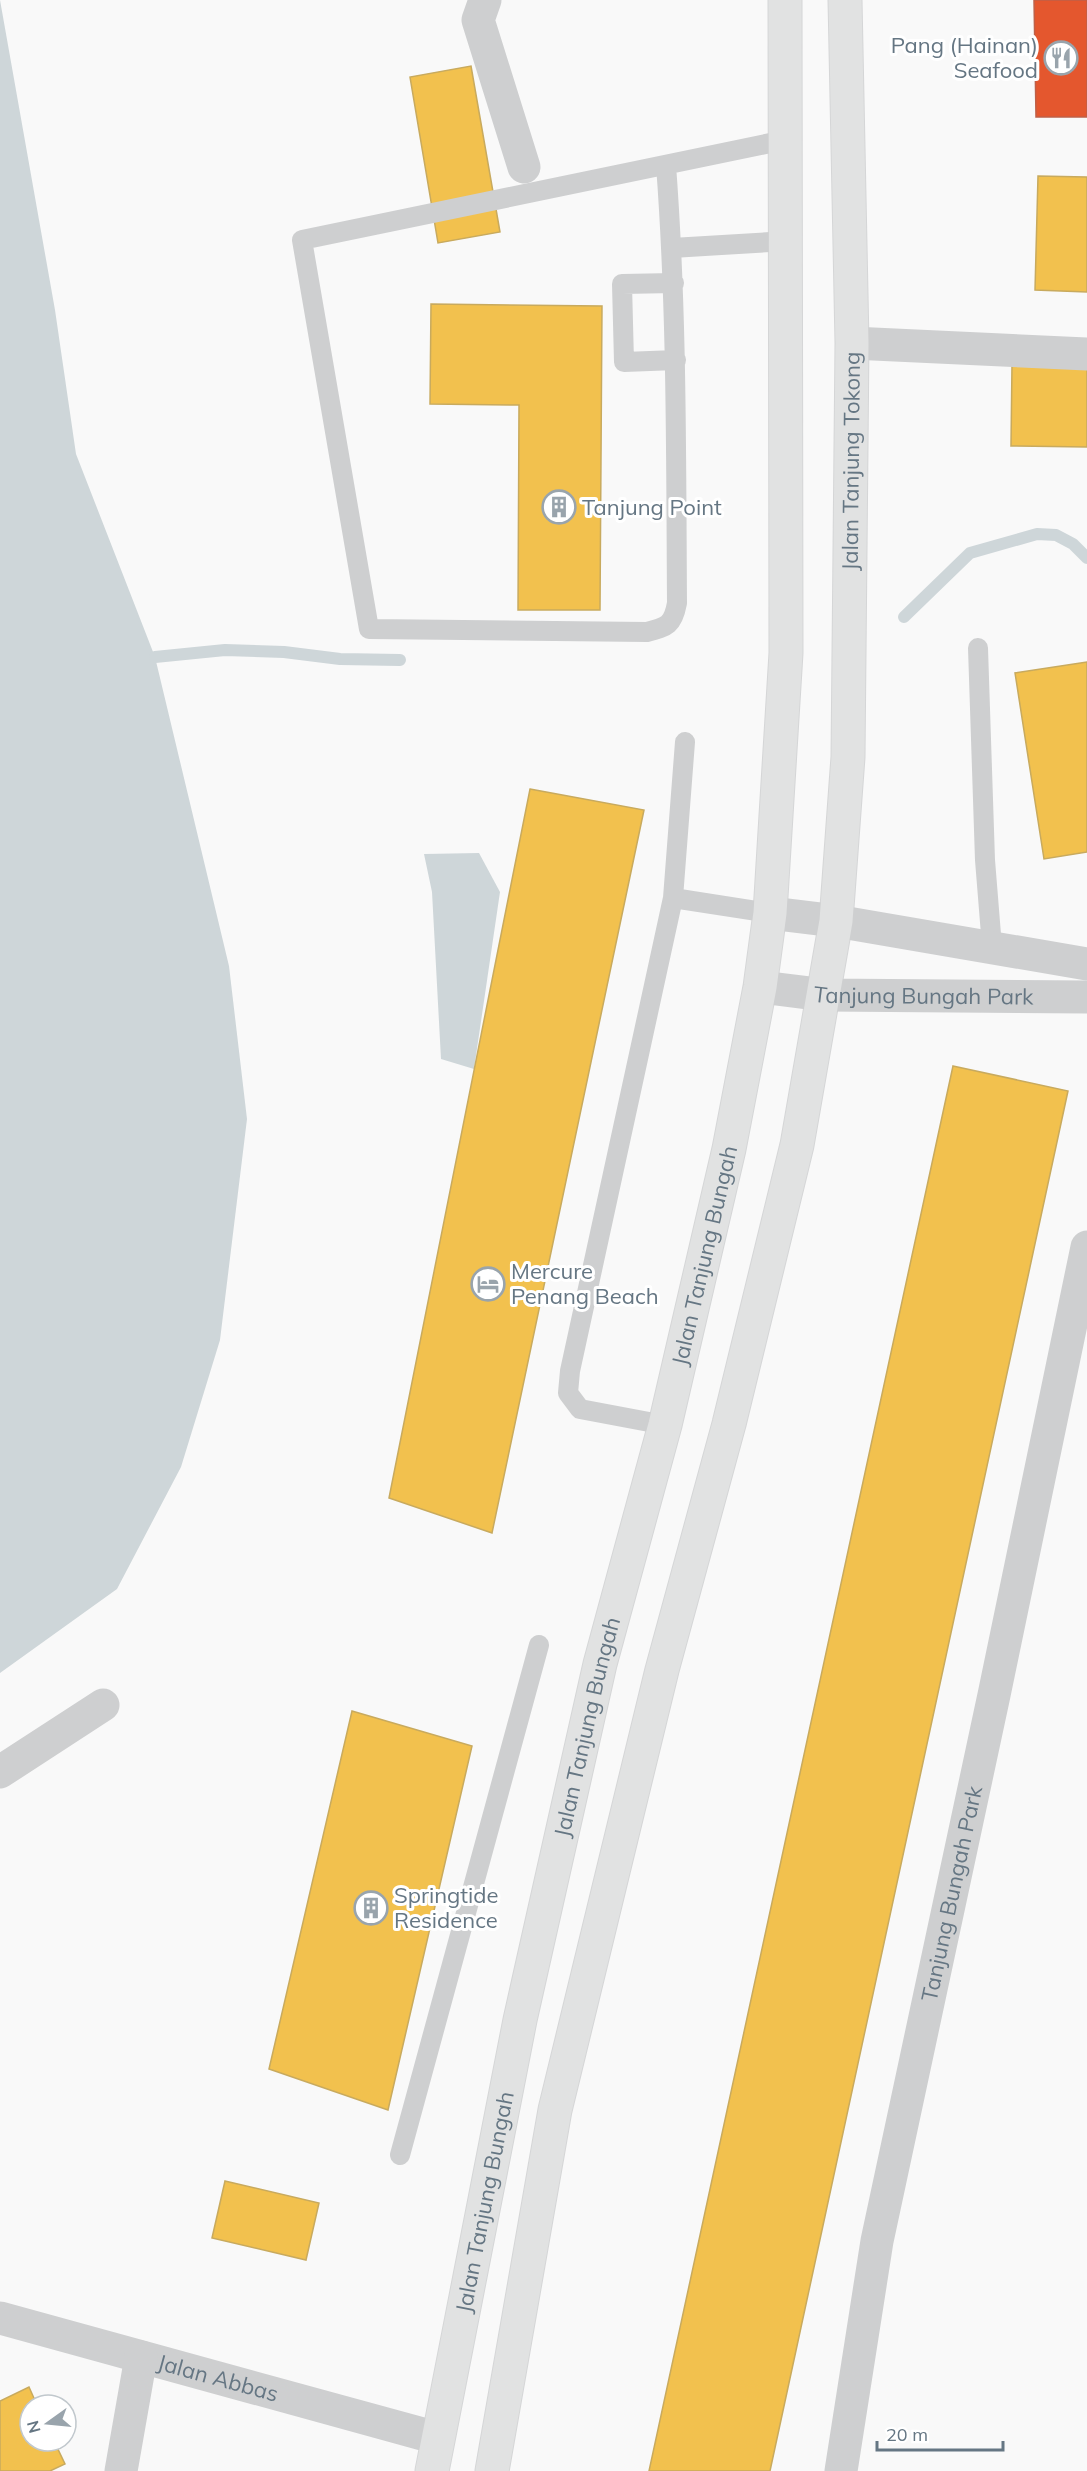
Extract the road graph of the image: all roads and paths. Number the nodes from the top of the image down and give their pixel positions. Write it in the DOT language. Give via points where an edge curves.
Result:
graph roads {
  1 [pos="485,0"];
  2 [pos="785,0"];
  3 [pos="845,0"];
  4 [pos="785,140"];
  5 [pos="666,165"];
  6 [pos="524,167"];
  7 [pos="787,241"];
  8 [pos="672,248"];
  9 [pos="674,283"];
  10 [pos="852,343"];
  11 [pos="1087,354"];
  12 [pos="676,360"];
  13 [pos="978,648"];
  14 [pos="686,742"];
  15 [pos="673,898"];
  16 [pos="770,913"];
  17 [pos="836,921"];
  18 [pos="992,947"];
  19 [pos="1087,964"];
  20 [pos="760,987"];
  21 [pos="825,995"];
  22 [pos="1087,997"];
  23 [pos="1087,1247"];
  24 [pos="1079,1311"];
  25 [pos="665,1425"];
  26 [pos="539,1645"];
  27 [pos="104,1705"];
  28 [pos="0,1772"];
  29 [pos="400,2155"];
  30 [pos="1,2317"];
  31 [pos="141,2357"];
  32 [pos="437,2438"];
  33 [pos="121,2471"];
  34 [pos="432,2471"];
  35 [pos="492,2471"];
  36 [pos="841,2471"];
  1 -- 6 [label="street" via="478,20"];
  2 -- 4 [label="main road"];
  3 -- 10 [label="main road, Jalan Tanjung Tokong"];
  4 -- 5 [label="lane"];
  4 -- 7 [label="main road"];
  5 -- 8 [label="lane"];
  5 -- 12 [label="lane" via="302,240 369,629 647,632 674,619"];
  7 -- 8 [label="lane"];
  7 -- 16 [label="main road" via="786,653"];
  8 -- 9 [label="lane"];
  9 -- 12 [label="lane"];
  9 -- 12 [label="lane" via="622,284 624,362"];
  10 -- 11 [label="street"];
  10 -- 17 [label="main road, Jalan Tanjung Tokong" via="848,757"];
  13 -- 18 [label="lane"];
  14 -- 15 [label="lane"];
  15 -- 16 [label="lane"];
  15 -- 25 [label="lane" via="568,1393 580,1409"];
  16 -- 17 [label="street, Tanjung Bungah Park"];
  16 -- 20 [label="main road, Jalan Tanjung Bungah"];
  17 -- 18 [label="street, Tanjung Bungah Park"];
  17 -- 21 [label="main road, Jalan Tanjung Tokong"];
  18 -- 19 [label="street, Tanjung Bungah Park"];
  20 -- 21 [label="street, Tanjung Bungah Park"];
  20 -- 25 [label="main road, Jalan Tanjung Bungah" via="729,1149"];
  21 -- 22 [label="street, Tanjung Bungah Park"];
  21 -- 35 [label="main road" via="797,1145 729,1424 662,1670 555,2110"];
  23 -- 24 [label="street, Tanjung Bungah Park"];
  24 -- 36 [label="street, Tanjung Bungah Park" via="877,2241"];
  25 -- 32 [label="main road, Jalan Tanjung Bungah" via="595,1687 520,2020"];
  26 -- 29 [label="lane"];
  27 -- 28 [label="street"];
  30 -- 31 [label="street, Jalan Abbas"];
  31 -- 32 [label="street, Jalan Abbas"];
  31 -- 33 [label="street"];
  32 -- 34 [label="main road, Jalan Tanjung Bungah"];
}
